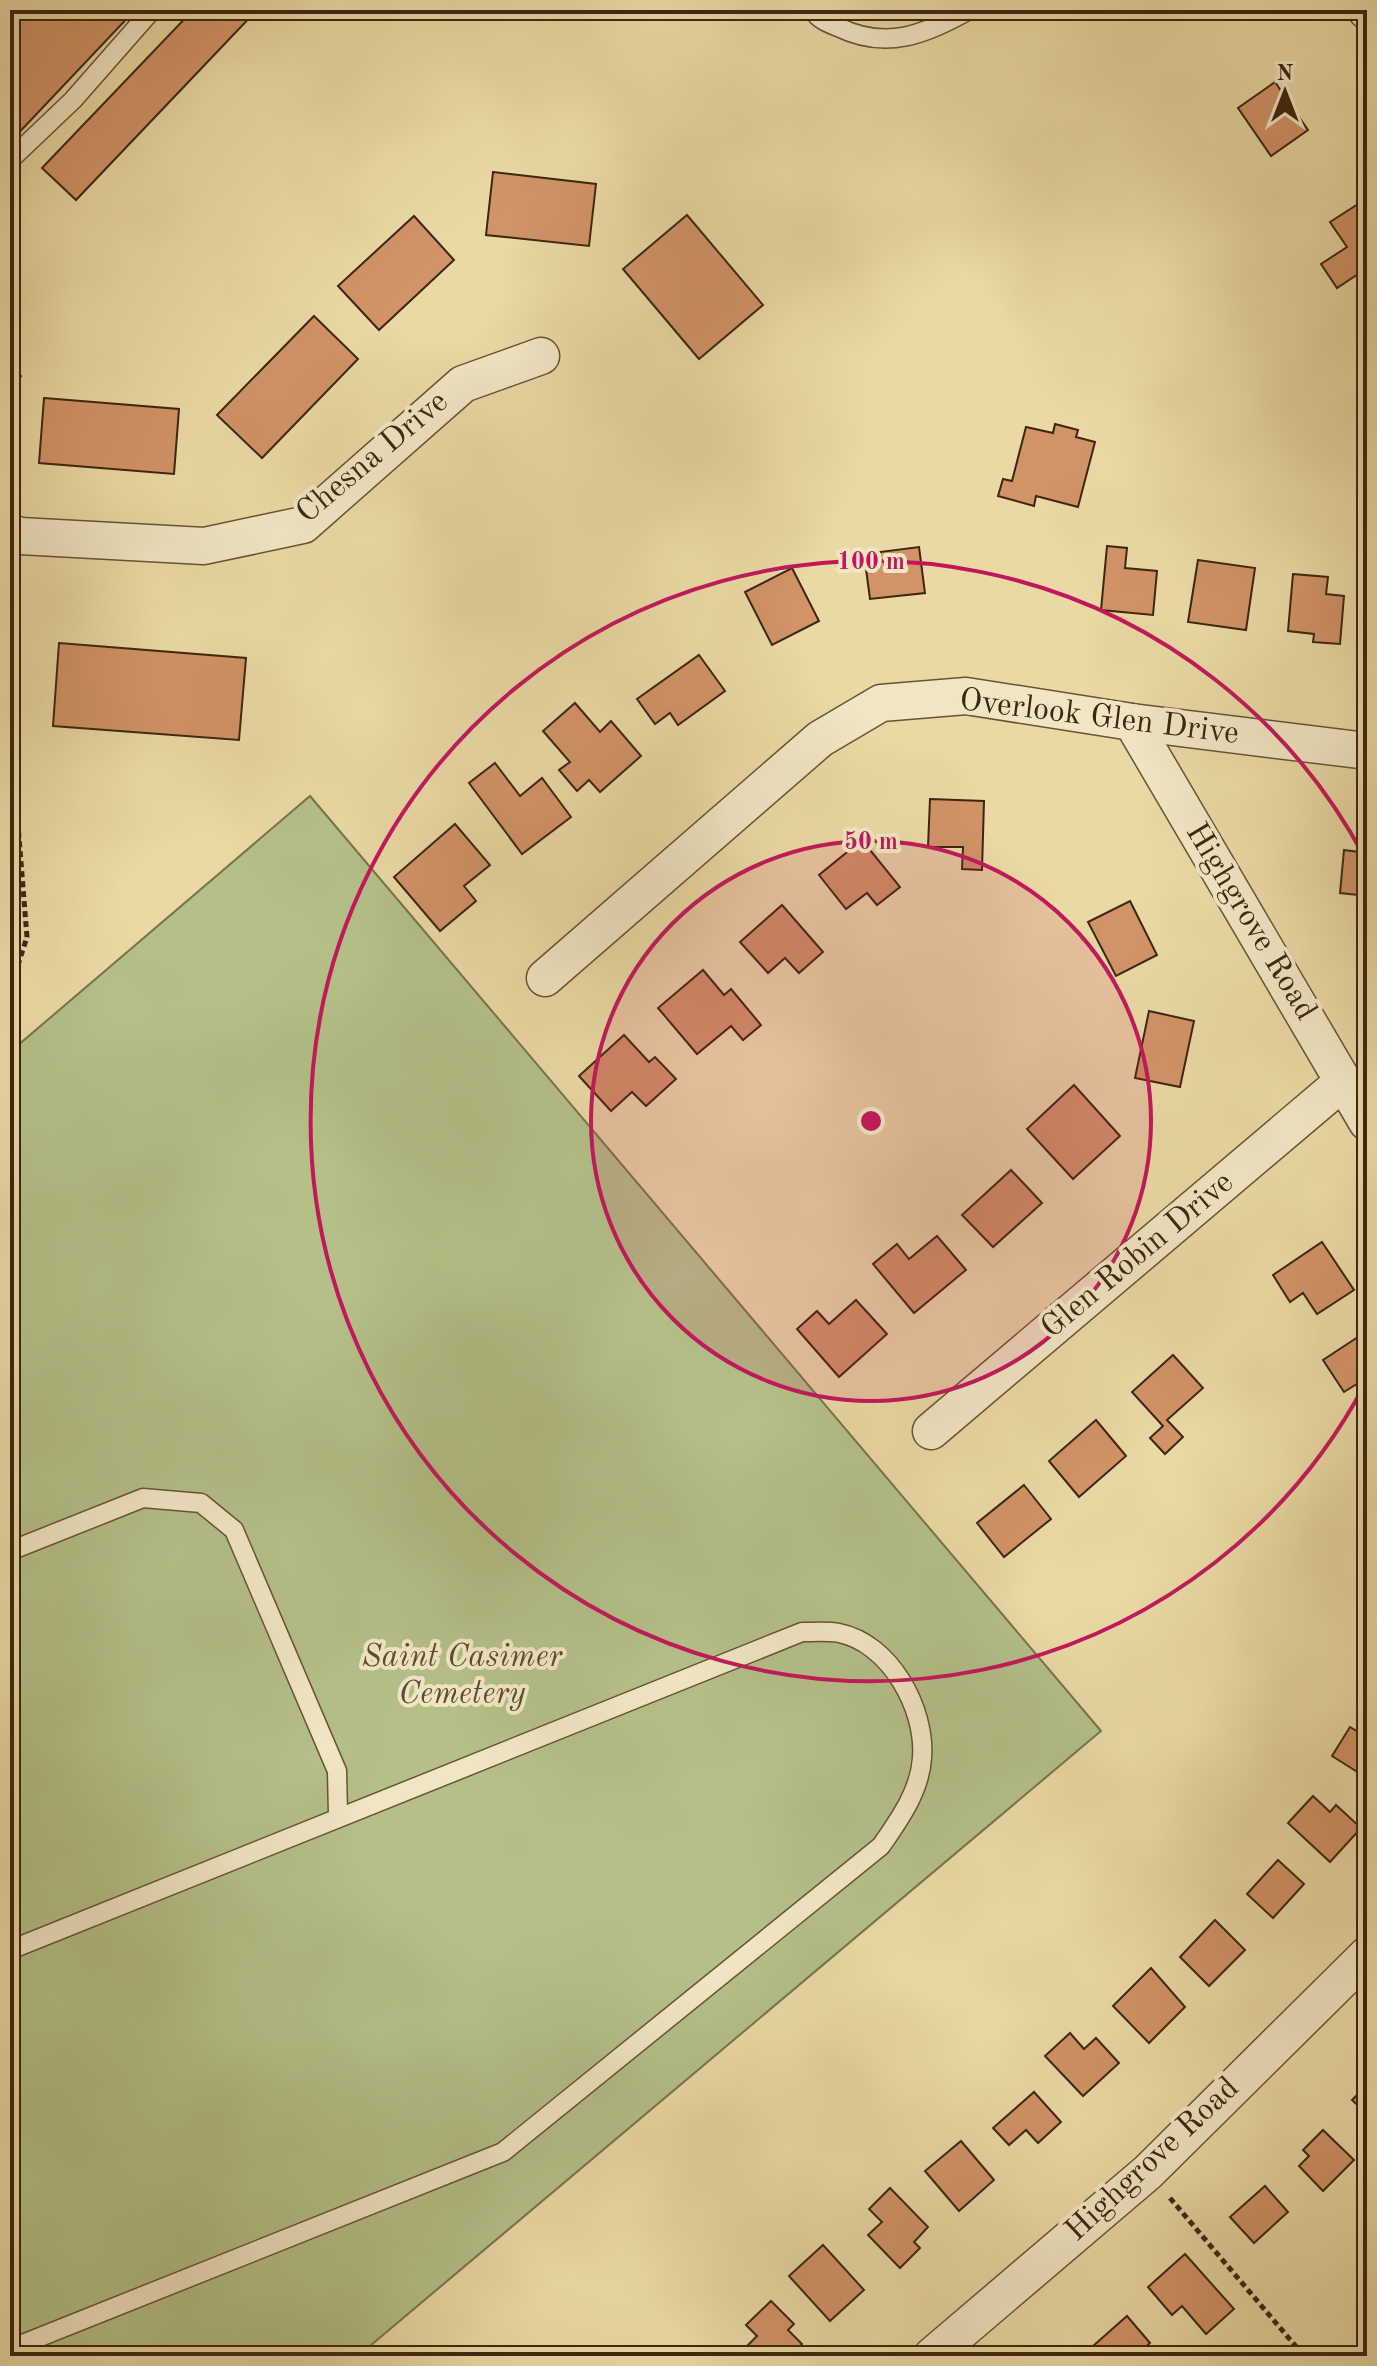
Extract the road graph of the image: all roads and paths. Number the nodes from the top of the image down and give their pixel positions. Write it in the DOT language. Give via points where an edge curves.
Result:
graph roads {
  1 [pos="152,10"];
  2 [pos="813,10"];
  3 [pos="969,10"];
  4 [pos="10,160"];
  5 [pos="541,356"];
  6 [pos="10,532"];
  7 [pos="1132,722"];
  8 [pos="12,750"];
  9 [pos="1367,751"];
  10 [pos="10,972"];
  11 [pos="545,978"];
  12 [pos="1344,1081"];
  13 [pos="1367,1122"];
  14 [pos="931,1431"];
  15 [pos="10,1551"];
  16 [pos="338,1815"];
  17 [pos="10,1950"];
  18 [pos="1367,1955"];
  19 [pos="1148,2172"];
  20 [pos="10,2349"];
  21 [pos="932,2356"];
  22 [pos="1304,2356"];
  1 -- 4 [label="lane" via="73,100"];
  2 -- 3 [label="lane" via="817,17 859,37 896,41 930,31"];
  5 -- 6 [label="street, Chesna Drive" via="463,384 303,525 204,546"];
  7 -- 9 [label="street, Overlook Glen Drive"];
  7 -- 11 [label="street, Overlook Glen Drive" via="966,696 881,703 820,739"];
  7 -- 12 [label="street, Highgrove Road"];
  8 -- 10 [label="path" via="27,937 18,965"];
  12 -- 13 [label="street, Highgrove Road"];
  12 -- 14 [label="street, Glen Robin Drive"];
  15 -- 16 [label="lane" via="143,1498 201,1503 234,1530 337,1771"];
  16 -- 17 [label="lane"];
  16 -- 20 [label="lane" via="802,1632 841,1633 877,1651 902,1681 916,1714 922,1758 909,1804 881,1846 503,2152"];
  18 -- 19 [label="street, Highgrove Road"];
  19 -- 21 [label="street, Highgrove Road"];
  19 -- 22 [label="path"];
}
